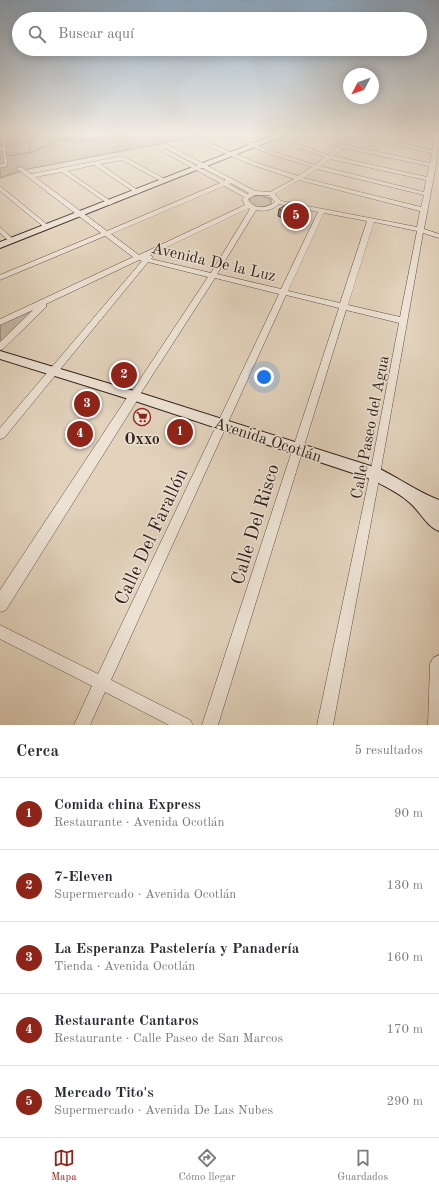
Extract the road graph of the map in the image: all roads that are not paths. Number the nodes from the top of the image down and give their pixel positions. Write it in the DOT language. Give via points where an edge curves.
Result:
graph roads {
  1 [pos="77,167"];
  2 [pos="100,167"];
  3 [pos="141,167"];
  4 [pos="203,167"];
  5 [pos="262,167"];
  6 [pos="311,167"];
  7 [pos="375,167"];
  8 [pos="433,167"];
  9 [pos="19,168"];
  10 [pos="200,168"];
  11 [pos="315,168"];
  12 [pos="63,170"];
  13 [pos="31,176"];
  14 [pos="298,179"];
  15 [pos="430,179"];
  16 [pos="230,180"];
  17 [pos="165,181"];
  18 [pos="223,184"];
  19 [pos="0,188"];
  20 [pos="138,192"];
  21 [pos="254,193"];
  22 [pos="271,194"];
  23 [pos="427,194"];
  24 [pos="247,196"];
  25 [pos="110,203"];
  26 [pos="277,204"];
  27 [pos="252,207"];
  28 [pos="425,210"];
  29 [pos="320,212"];
  30 [pos="81,214"];
  31 [pos="370,222"];
  32 [pos="47,227"];
  33 [pos="0,229"];
  34 [pos="421,231"];
  35 [pos="106,234"];
  36 [pos="439,236"];
  37 [pos="12,241"];
  38 [pos="0,245"];
  39 [pos="143,259"];
  40 [pos="213,275"];
  41 [pos="0,278"];
  42 [pos="283,292"];
  43 [pos="48,300"];
  44 [pos="343,306"];
  45 [pos="404,321"];
  46 [pos="0,322"];
  47 [pos="0,347"];
  48 [pos="0,355"];
  49 [pos="54,371"];
  50 [pos="134,396"];
  51 [pos="222,424"];
  52 [pos="0,435"];
  53 [pos="297,448"];
  54 [pos="375,474"];
  55 [pos="416,498"];
  56 [pos="439,507"];
  57 [pos="439,523"];
  58 [pos="0,604"];
  59 [pos="0,632"];
  60 [pos="439,666"];
  61 [pos="102,684"];
  62 [pos="438,697"];
  63 [pos="82,725"];
  64 [pos="185,725"];
  65 [pos="210,725"];
  66 [pos="325,725"];
  67 [pos="437,725"];
  1 -- 12 [label="street"];
  2 -- 20 [label="street"];
  3 -- 17 [label="street"];
  4 -- 10 [label="main road"];
  5 -- 14 [label="street"];
  6 -- 11 [label="street"];
  7 -- 15 [label="street"];
  8 -- 15 [label="street, Calle Paseo del Agua"];
  9 -- 13 [label="street, Avenida De la Luz"];
  10 -- 16 [label="street"];
  10 -- 17 [label="main road"];
  10 -- 18 [label="street"];
  11 -- 14 [label="street"];
  11 -- 23 [label="street"];
  12 -- 13 [label="street"];
  12 -- 25 [label="street"];
  13 -- 30 [label="street, Avenida De la Luz"];
  14 -- 22 [label="street"];
  14 -- 28 [label="street"];
  15 -- 23 [label="street, Calle Paseo del Agua"];
  16 -- 18 [label="street"];
  16 -- 21 [label="street"];
  17 -- 20 [label="main road"];
  18 -- 24 [label="street"];
  18 -- 35 [label="street"];
  19 -- 32 [label="street"];
  20 -- 25 [label="main road"];
  21 -- 22 [label="street"];
  21 -- 24 [label="street"];
  22 -- 26 [label="street" via="275,196"];
  23 -- 28 [label="street, Calle Paseo del Agua"];
  24 -- 27 [label="street" via="245,199"];
  25 -- 30 [label="main road"];
  26 -- 27 [label="street" via="266,209"];
  26 -- 29 [label="street"];
  27 -- 39 [label="street" via="153,251"];
  27 -- 40 [label="street"];
  28 -- 34 [label="street, Calle Paseo del Agua"];
  29 -- 31 [label="street"];
  29 -- 42 [label="street, Calle Del Farallón"];
  30 -- 32 [label="main road"];
  30 -- 35 [label="street, Avenida De la Luz"];
  31 -- 34 [label="street"];
  31 -- 44 [label="street, Calle Del Risco"];
  32 -- 37 [label="main road"];
  33 -- 37 [label="street"];
  34 -- 36 [label="street"];
  34 -- 45 [label="street, Calle Paseo del Agua"];
  35 -- 39 [label="street, Avenida De la Luz"];
  35 -- 41 [label="street"];
  37 -- 38 [label="main road"];
  39 -- 40 [label="street, Avenida De la Luz"];
  39 -- 43 [label="street"];
  39 -- 49 [label="street"];
  40 -- 42 [label="street, Avenida De la Luz"];
  40 -- 50 [label="street"];
  42 -- 44 [label="street, Avenida De la Luz"];
  42 -- 51 [label="street, Calle Del Farallón"];
  43 -- 46 [label="street"];
  43 -- 47 [label="street"];
  44 -- 45 [label="street, Avenida De la Luz"];
  44 -- 53 [label="street, Calle Del Risco"];
  45 -- 54 [label="street, Calle Paseo del Agua"];
  48 -- 49 [label="main road, Avenida Ocotlán"];
  49 -- 50 [label="main road, Avenida Ocotlán"];
  49 -- 52 [label="street"];
  50 -- 51 [label="main road, Avenida Ocotlán"];
  50 -- 58 [label="street"];
  51 -- 53 [label="main road, Avenida Ocotlán"];
  51 -- 61 [label="street, Calle Del Farallón"];
  53 -- 54 [label="main road, Avenida Ocotlán"];
  53 -- 65 [label="street, Calle Del Risco"];
  54 -- 55 [label="main road, Avenida Ocotlán"];
  54 -- 66 [label="street, Calle Paseo del Agua"];
  55 -- 56 [label="main road, Avenida Ocotlán"];
  55 -- 57 [label="main road, Avenida Ocotlán"];
  59 -- 61 [label="street"];
  60 -- 62 [label="street"];
  61 -- 63 [label="street, Calle Del Farallón"];
  61 -- 64 [label="street"];
  62 -- 67 [label="street"];
}
